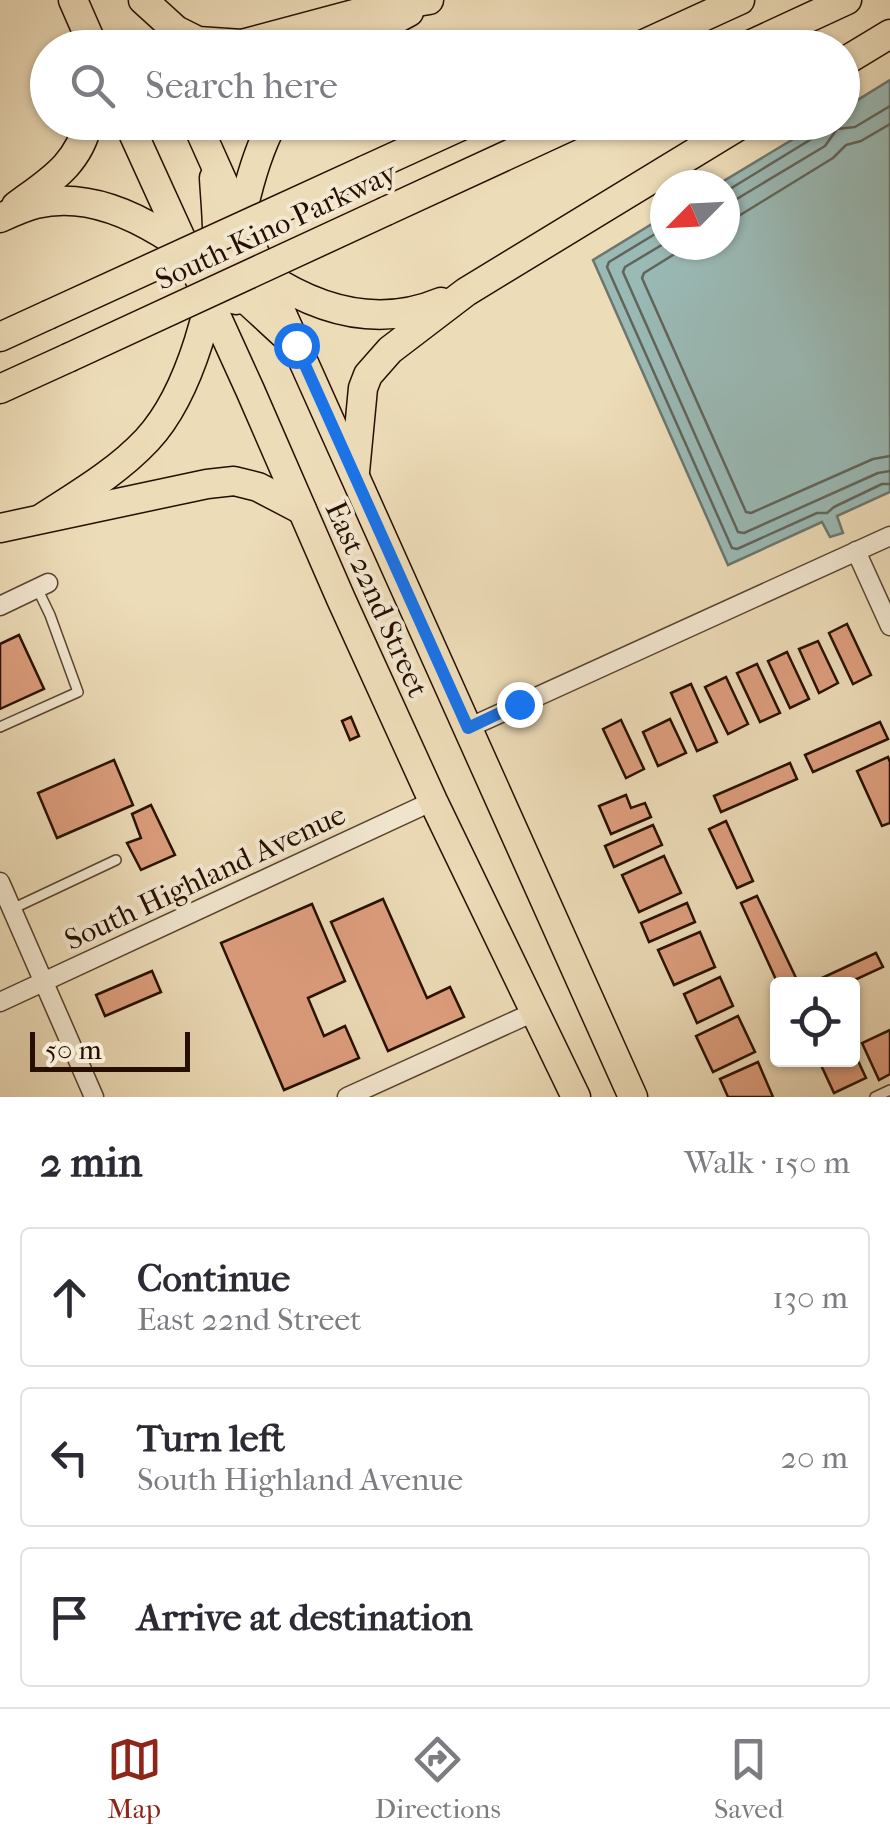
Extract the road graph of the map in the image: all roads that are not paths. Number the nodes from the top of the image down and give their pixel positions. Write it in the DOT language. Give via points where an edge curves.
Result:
graph roads {
  1 [pos="73,0"];
  2 [pos="142,0"];
  3 [pos="431,0"];
  4 [pos="740,0"];
  5 [pos="847,0"];
  6 [pos="86,30"];
  7 [pos="154,30"];
  8 [pos="176,30"];
  9 [pos="294,30"];
  10 [pos="375,30"];
  11 [pos="674,30"];
  12 [pos="782,30"];
  13 [pos="890,34"];
  14 [pos="860,52"];
  15 [pos="81,140"];
  16 [pos="136,140"];
  17 [pos="204,140"];
  18 [pos="265,140"];
  19 [pos="431,140"];
  20 [pos="540,140"];
  21 [pos="715,140"];
  22 [pos="160,192"];
  23 [pos="1,218"];
  24 [pos="232,237"];
  25 [pos="187,251"];
  26 [pos="214,270"];
  27 [pos="264,275"];
  28 [pos="466,292"];
  29 [pos="222,296"];
  30 [pos="0,337"];
  31 [pos="296,345"];
  32 [pos="0,389"];
  33 [pos="355,476"];
  34 [pos="302,510"];
  35 [pos="42,518"];
  36 [pos="0,528"];
  37 [pos="890,536"];
  38 [pos="856,551"];
  39 [pos="42,586"];
  40 [pos="0,606"];
  41 [pos="890,626"];
  42 [pos="0,727"];
  43 [pos="468,728"];
  44 [pos="433,802"];
  45 [pos="116,860"];
  46 [pos="0,882"];
  47 [pos="12,908"];
  48 [pos="44,982"];
  49 [pos="0,1002"];
  50 [pos="534,1012"];
  51 [pos="890,1090"];
  52 [pos="94,1097"];
  53 [pos="347,1097"];
  54 [pos="576,1097"];
  55 [pos="633,1097"];
  56 [pos="876,1097"];
  1 -- 6 [label="main road"];
  2 -- 7 [label="main road"];
  2 -- 8 [label="main road"];
  3 -- 9 [label="main road"];
  3 -- 10 [label="main road"];
  4 -- 11 [label="main road"];
  5 -- 12 [label="main road"];
  13 -- 14 [label="main road"];
  15 -- 23 [label="main road" via="68,166"];
  16 -- 22 [label="main road"];
  17 -- 24 [label="main road, East 22nd Street"];
  18 -- 24 [label="main road"];
  19 -- 30 [label="main road, South Kino Parkway, bridge"];
  20 -- 32 [label="main road, South Kino Parkway, bridge"];
  21 -- 28 [label="main road"];
  22 -- 24 [label="main road"];
  22 -- 25 [label="main road"];
  23 -- 25 [label="main road" via="37,203 96,205 154,228"];
  24 -- 26 [label="main road"];
  24 -- 27 [label="main road, East 22nd Street"];
  24 -- 29 [label="main road"];
  25 -- 26 [label="main road"];
  25 -- 29 [label="main road"];
  26 -- 29 [label="main road"];
  27 -- 28 [label="main road" via="320,304 374,316 408,313"];
  27 -- 31 [label="main road, East 22nd Street"];
  28 -- 33 [label="main road" via="368,375"];
  29 -- 31 [label="main road"];
  29 -- 34 [label="main road, East 22nd Street" via="250,390"];
  29 -- 35 [label="main road" via="179,391 148,438"];
  31 -- 33 [label="main road, East 22nd Street"];
  33 -- 43 [label="main road, East 22nd Street"];
  34 -- 35 [label="main road" via="234,481"];
  34 -- 44 [label="main road, East 22nd Street"];
  35 -- 36 [label="main road"];
  37 -- 38 [label="street"];
  38 -- 41 [label="street"];
  38 -- 43 [label="street"];
  39 -- 40 [label="street"];
  39 -- 42 [label="lane" via="78,692"];
  43 -- 55 [label="main road, East 22nd Street"];
  44 -- 48 [label="street, South Highland Avenue"];
  44 -- 50 [label="main road, East 22nd Street"];
  45 -- 47 [label="lane"];
  46 -- 47 [label="street"];
  47 -- 48 [label="street"];
  48 -- 49 [label="street, South Highland Avenue"];
  48 -- 52 [label="street"];
  50 -- 53 [label="street"];
  50 -- 54 [label="main road, East 22nd Street"];
  51 -- 56 [label="lane"];
}
